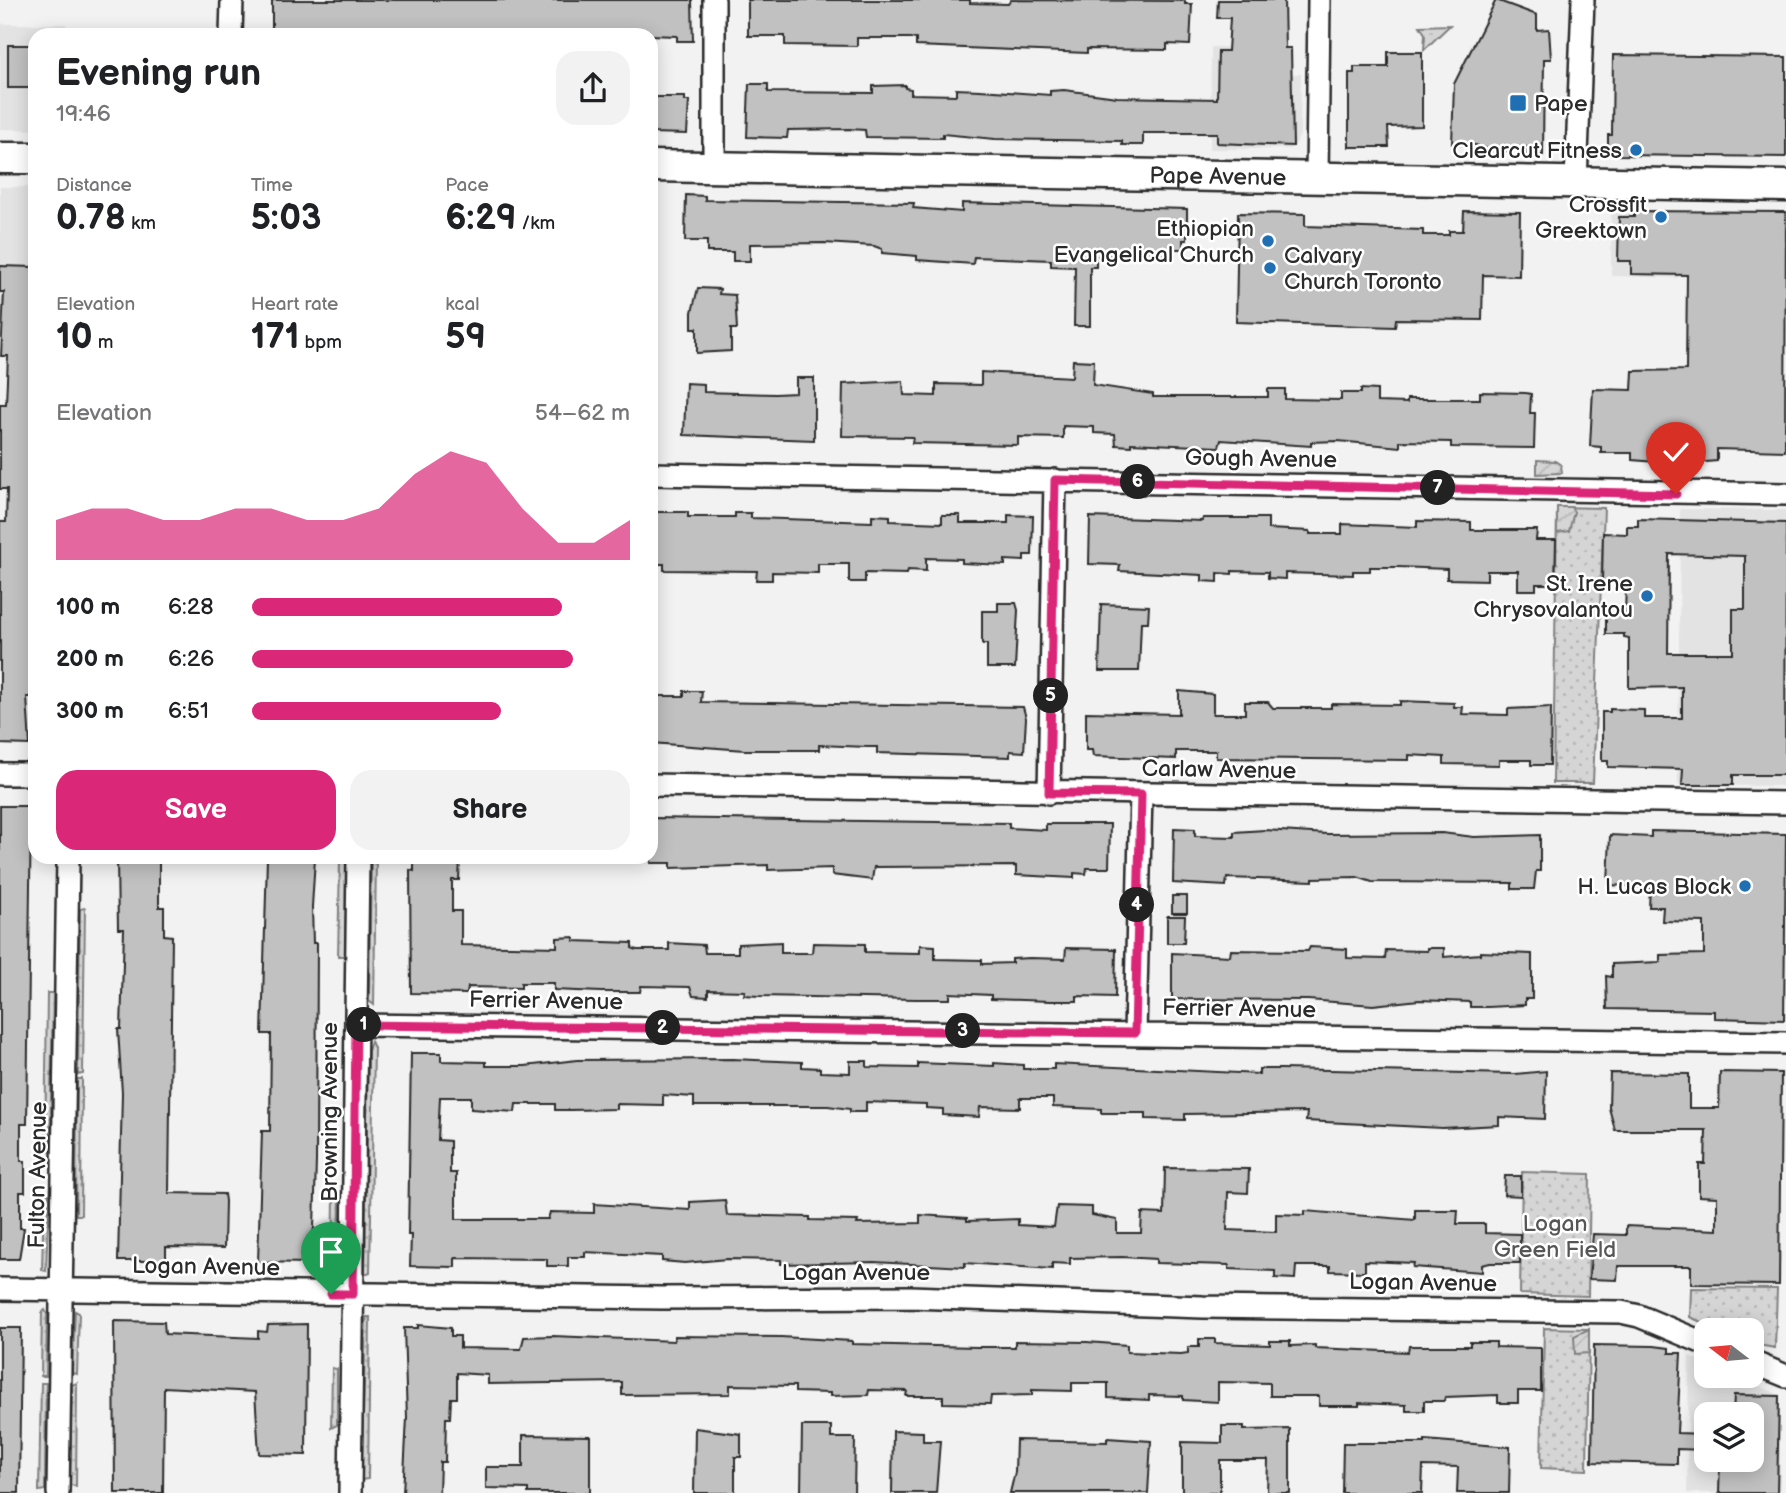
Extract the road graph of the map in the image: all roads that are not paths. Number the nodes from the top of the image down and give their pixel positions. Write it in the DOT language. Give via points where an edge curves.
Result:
graph roads {
  1 [pos="232,0"];
  2 [pos="714,0"];
  3 [pos="1319,0"];
  4 [pos="1583,0"];
  5 [pos="231,28"];
  6 [pos="0,158"];
  7 [pos="28,158"];
  8 [pos="658,166"];
  9 [pos="714,169"];
  10 [pos="1317,178"];
  11 [pos="1576,182"];
  12 [pos="1786,186"];
  13 [pos="658,474"];
  14 [pos="1055,480"];
  15 [pos="1786,494"];
  16 [pos="0,774"];
  17 [pos="28,774"];
  18 [pos="658,785"];
  19 [pos="1049,793"];
  20 [pos="1141,794"];
  21 [pos="1786,803"];
  22 [pos="68,864"];
  23 [pos="358,864"];
  24 [pos="356,1025"];
  25 [pos="1135,1033"];
  26 [pos="1786,1043"];
  27 [pos="0,1289"];
  28 [pos="61,1291"];
  29 [pos="353,1294"];
  30 [pos="1694,1339"];
  31 [pos="1764,1367"];
  32 [pos="1786,1376"];
  33 [pos="58,1493"];
  34 [pos="351,1493"];
  1 -- 5 [label="street"];
  2 -- 9 [label="street"];
  3 -- 10 [label="street"];
  4 -- 11 [label="street"];
  6 -- 7 [label="main road"];
  8 -- 9 [label="main road, Pape Avenue"];
  9 -- 10 [label="main road, Pape Avenue"];
  10 -- 11 [label="main road, Pape Avenue"];
  11 -- 12 [label="main road, Pape Avenue"];
  13 -- 14 [label="street, Gough Avenue"];
  14 -- 15 [label="street, Gough Avenue"];
  14 -- 19 [label="street"];
  16 -- 17 [label="street"];
  18 -- 19 [label="street, Carlaw Avenue"];
  19 -- 20 [label="street, Carlaw Avenue"];
  20 -- 21 [label="street, Carlaw Avenue"];
  20 -- 25 [label="street"];
  22 -- 28 [label="street, Fulton Avenue"];
  23 -- 24 [label="street, Browning Avenue"];
  24 -- 25 [label="street, Ferrier Avenue"];
  24 -- 29 [label="street, Browning Avenue"];
  25 -- 26 [label="street, Ferrier Avenue"];
  27 -- 28 [label="street, Logan Avenue"];
  28 -- 29 [label="street, Logan Avenue"];
  28 -- 33 [label="street, Fulton Avenue"];
  29 -- 30 [label="street, Logan Avenue" via="910,1297 1203,1307 1622,1312"];
  29 -- 34 [label="street, Browning Avenue"];
  31 -- 32 [label="street"];
}
